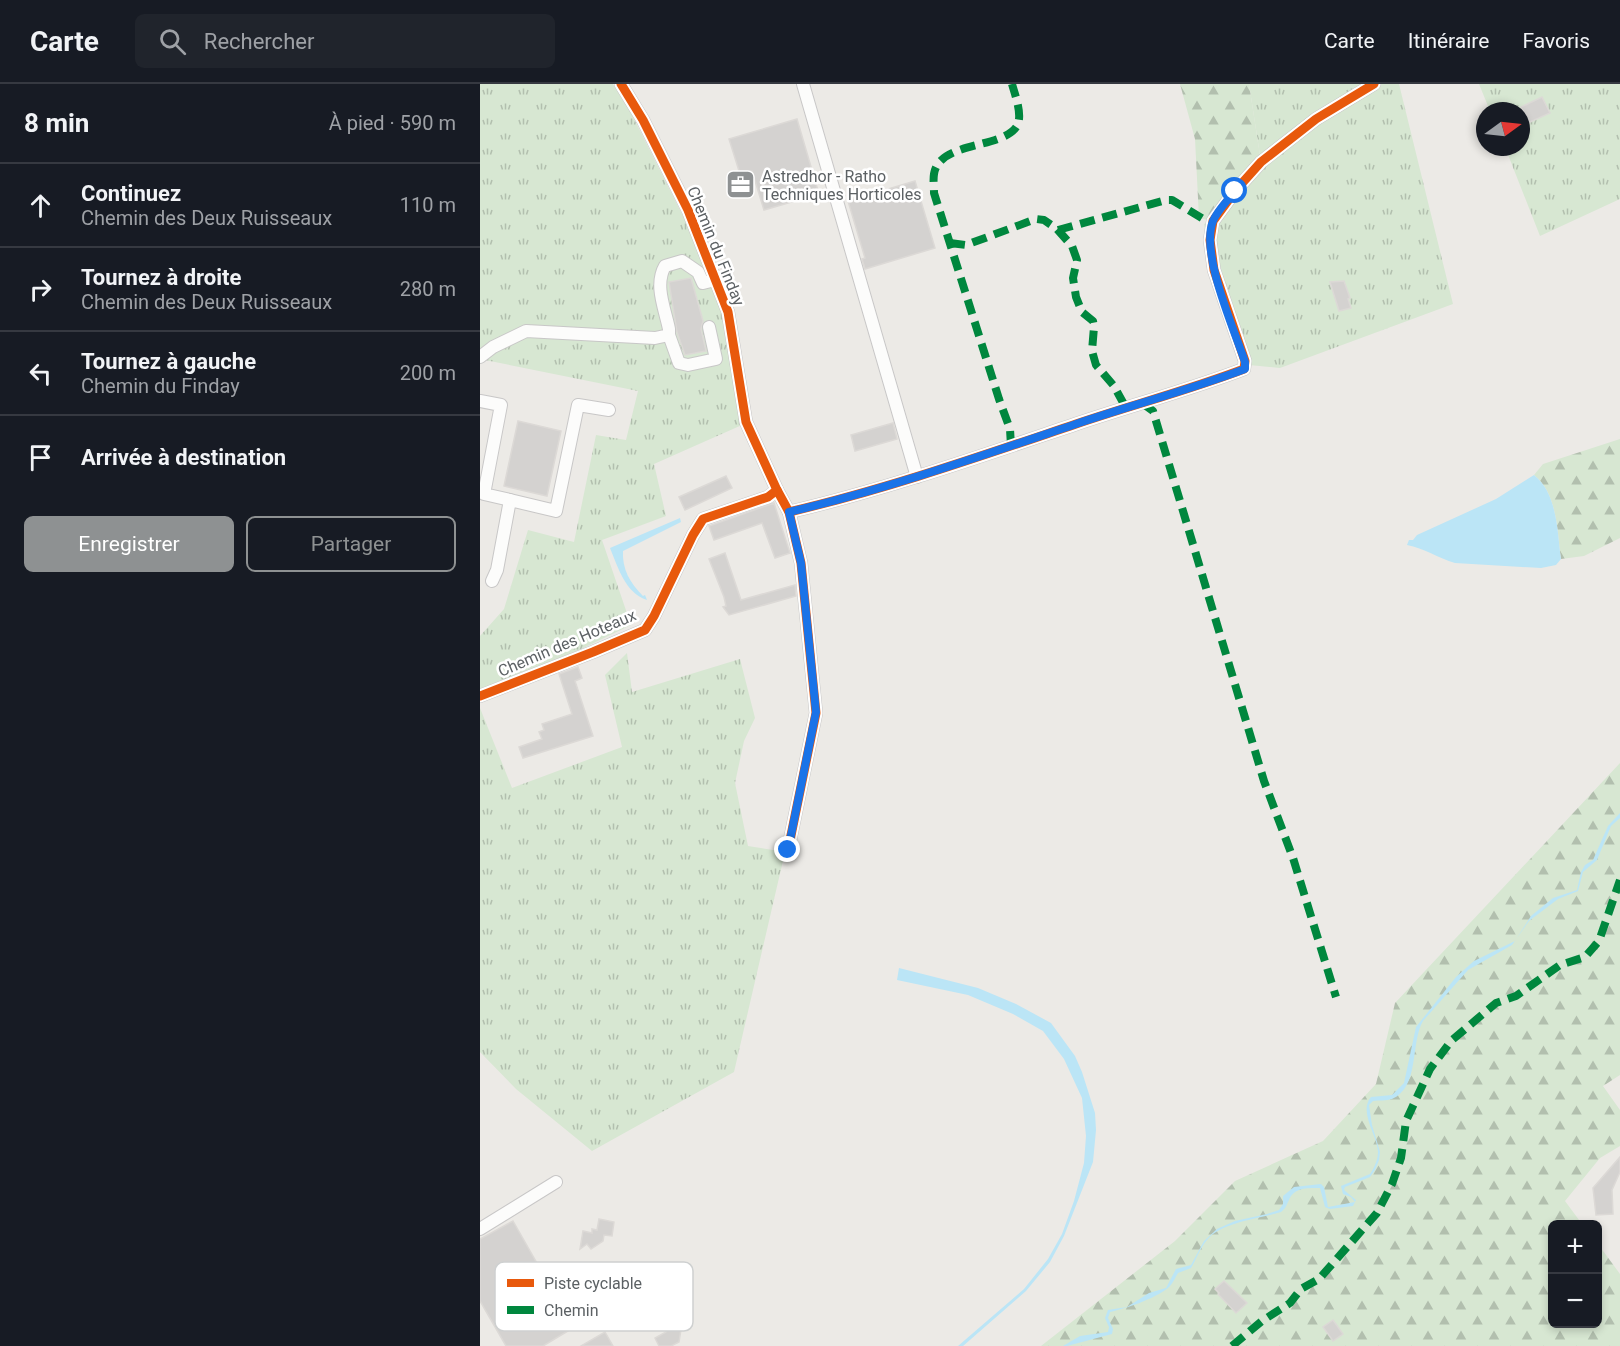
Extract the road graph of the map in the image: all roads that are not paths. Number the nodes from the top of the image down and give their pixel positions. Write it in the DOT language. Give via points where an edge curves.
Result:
graph roads {
  1 [pos="621,84"];
  2 [pos="803,84"];
  3 [pos="1374,84"];
  4 [pos="715,280"];
  5 [pos="709,327"];
  6 [pos="669,335"];
  7 [pos="480,357"];
  8 [pos="480,401"];
  9 [pos="609,410"];
  10 [pos="484,466"];
  11 [pos="917,477"];
  12 [pos="777,489"];
  13 [pos="510,500"];
  14 [pos="789,512"];
  15 [pos="492,581"];
  16 [pos="480,696"];
  17 [pos="788,850"];
  18 [pos="556,1182"];
  19 [pos="480,1229"];
  1 -- 4 [label="street, Chemin du Finday" via="688,210"];
  2 -- 11 [label="street"];
  3 -- 11 [label="street" via="1316,118 1261,162 1213,221 1210,240 1214,270 1245,369"];
  4 -- 6 [label="street" via="703,283 698,272 682,261 665,266 660,289"];
  4 -- 12 [label="street, Chemin du Finday" via="728,312 747,422"];
  5 -- 6 [label="street" via="716,359 688,365 679,363"];
  6 -- 7 [label="street" via="655,338 526,331"];
  8 -- 10 [label="street" via="501,405"];
  9 -- 13 [label="street" via="578,405 556,511"];
  10 -- 13 [label="street" via="484,494"];
  11 -- 14 [label="street"];
  12 -- 14 [label="street, Chemin du Finday"];
  12 -- 16 [label="street, Chemin des Hoteaux" via="768,497 703,519 645,630"];
  13 -- 15 [label="street"];
  14 -- 17 [label="street, Chemin du Finday" via="801,563 816,712"];
  18 -- 19 [label="street"];
}
